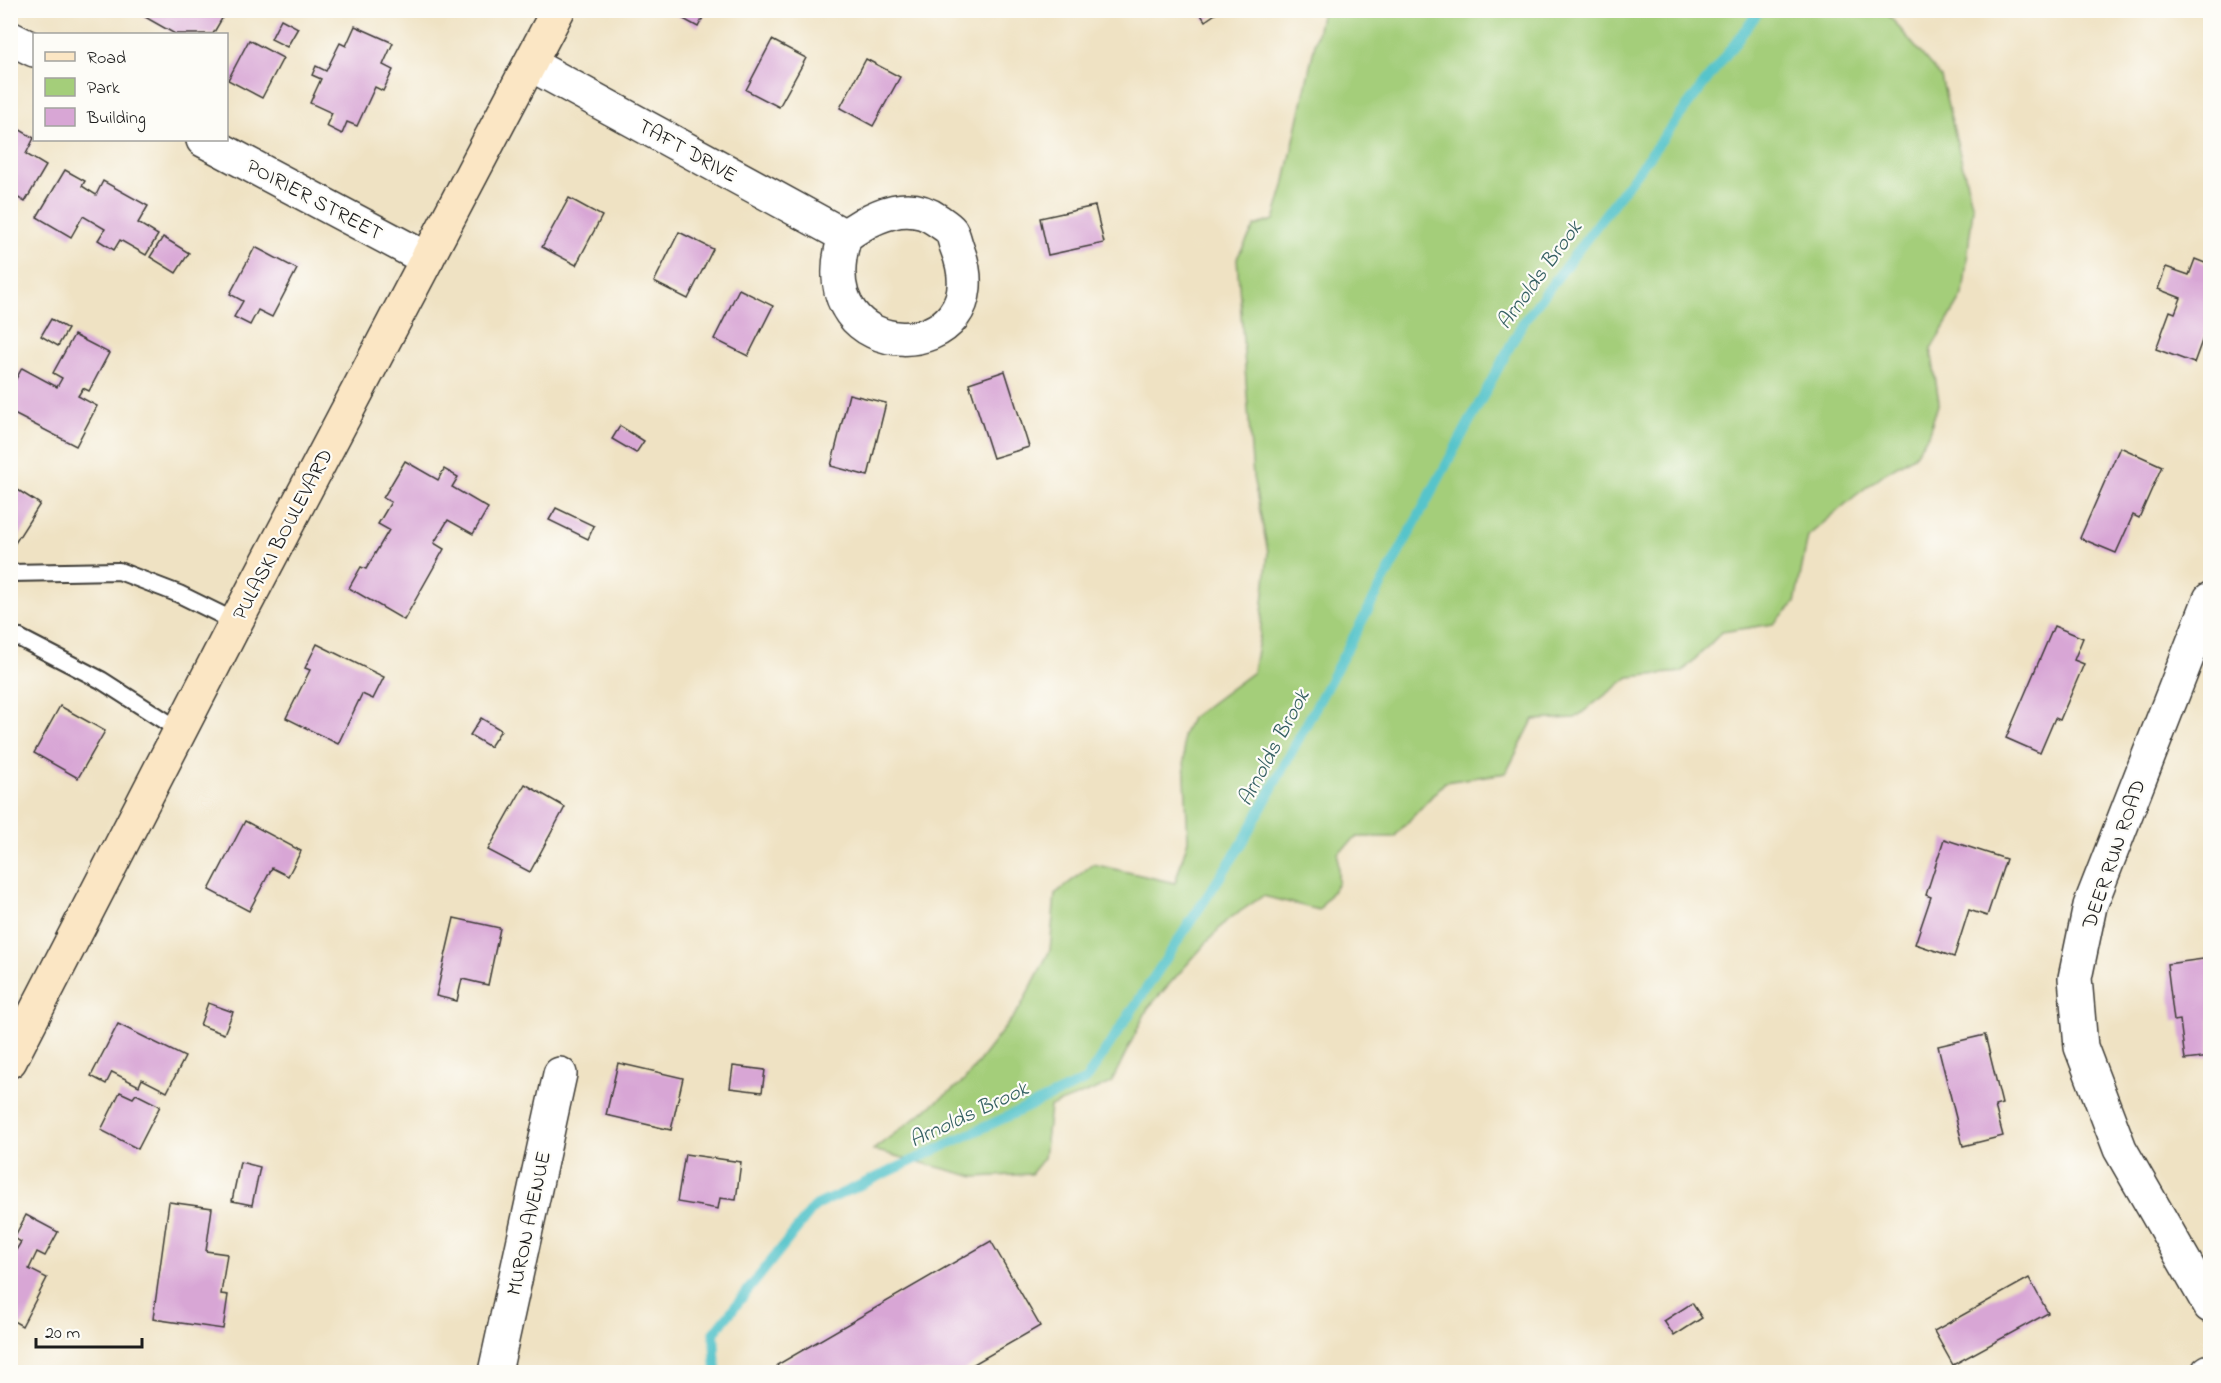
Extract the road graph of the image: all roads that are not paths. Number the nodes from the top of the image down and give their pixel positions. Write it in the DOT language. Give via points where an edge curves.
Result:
graph roads {
  1 [pos="558,10"];
  2 [pos="10,38"];
  3 [pos="33,50"];
  4 [pos="530,64"];
  5 [pos="204,141"];
  6 [pos="845,236"];
  7 [pos="427,259"];
  8 [pos="10,573"];
  9 [pos="2211,599"];
  10 [pos="236,622"];
  11 [pos="10,633"];
  12 [pos="179,729"];
  13 [pos="10,1061"];
  14 [pos="560,1074"];
  15 [pos="2211,1306"];
  16 [pos="495,1372"];
  1 -- 4 [label="main road, PULASKI BOULEVARD"];
  2 -- 3 [label="street"];
  4 -- 6 [label="street, TAFT DRIVE"];
  4 -- 7 [label="main road, PULASKI BOULEVARD"];
  5 -- 7 [label="street, POIRIER STREET"];
  7 -- 10 [label="main road, PULASKI BOULEVARD"];
  8 -- 10 [label="lane" via="119,571"];
  9 -- 15 [label="street, DEER RUN ROAD" via="2090,906 2075,978 2081,1047 2120,1149"];
  10 -- 12 [label="main road, PULASKI BOULEVARD"];
  11 -- 12 [label="lane" via="101,680"];
  12 -- 13 [label="main road, PULASKI BOULEVARD"];
  14 -- 16 [label="street, MURON AVENUE"];
}
